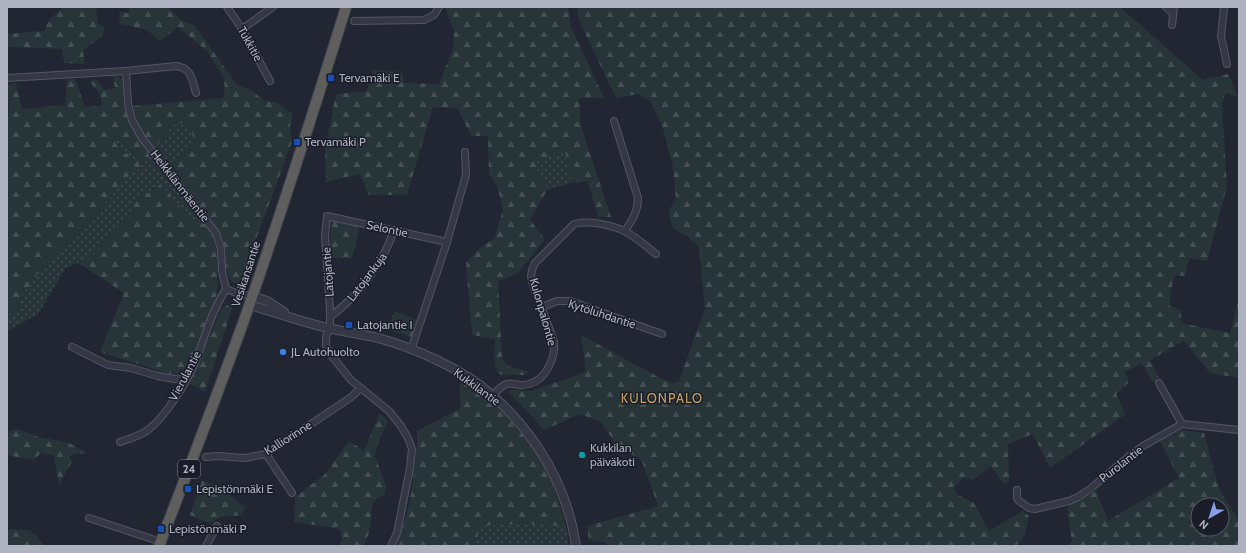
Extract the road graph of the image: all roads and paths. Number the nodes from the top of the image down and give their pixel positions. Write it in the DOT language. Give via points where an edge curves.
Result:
graph roads {
  1 [pos="228,7"];
  2 [pos="273,7"];
  3 [pos="346,7"];
  4 [pos="439,7"];
  5 [pos="1166,7"];
  6 [pos="1224,7"];
  7 [pos="1173,10"];
  8 [pos="354,21"];
  9 [pos="1172,25"];
  10 [pos="242,29"];
  11 [pos="1227,64"];
  12 [pos="126,71"];
  13 [pos="7,78"];
  14 [pos="270,81"];
  15 [pos="196,93"];
  16 [pos="614,121"];
  17 [pos="465,152"];
  18 [pos="327,216"];
  19 [pos="394,230"];
  20 [pos="625,231"];
  21 [pos="447,242"];
  22 [pos="656,254"];
  23 [pos="226,289"];
  24 [pos="239,294"];
  25 [pos="251,300"];
  26 [pos="542,307"];
  27 [pos="330,317"];
  28 [pos="330,328"];
  29 [pos="662,334"];
  30 [pos="72,347"];
  31 [pos="411,350"];
  32 [pos="187,378"];
  33 [pos="1159,383"];
  34 [pos="361,388"];
  35 [pos="493,395"];
  36 [pos="1182,424"];
  37 [pos="1239,430"];
  38 [pos="120,442"];
  39 [pos="266,454"];
  40 [pos="206,457"];
  41 [pos="1017,490"];
  42 [pos="292,492"];
  43 [pos="89,518"];
  44 [pos="217,526"];
  45 [pos="160,544"];
  46 [pos="206,546"];
  47 [pos="391,546"];
  48 [pos="576,546"];
  1 -- 10 [label="street, Tukkitie"];
  2 -- 10 [label="street"];
  3 -- 25 [label="highway, Vesikansantie / 24"];
  4 -- 8 [label="street" via="434,15 424,20"];
  5 -- 7 [label="street"];
  6 -- 11 [label="street" via="1221,36"];
  7 -- 9 [label="street"];
  10 -- 14 [label="street, Tukkitie"];
  12 -- 13 [label="street"];
  12 -- 15 [label="street" via="167,66 183,67 189,72"];
  12 -- 23 [label="street, Heikkilänmäentie" via="128,104 132,120 142,138 216,233 221,249"];
  16 -- 20 [label="street" via="638,198 635,216"];
  17 -- 21 [label="street" via="466,175"];
  18 -- 19 [label="street, Selontie"];
  18 -- 27 [label="street, Latojantie" via="325,236"];
  19 -- 21 [label="street, Selontie"];
  19 -- 27 [label="street, Latojankuja" via="390,244 374,271 348,303"];
  20 -- 22 [label="street, Kulonpalontie"];
  20 -- 26 [label="street, Kulonpalontie" via="580,222 566,230 535,263 532,270 531,277"];
  21 -- 31 [label="street"];
  23 -- 24 [label="street"];
  23 -- 32 [label="street, Vierulantie" via="217,302"];
  24 -- 25 [label="street"];
  24 -- 25 [label="street"];
  25 -- 28 [label="street, Kukkilantie" via="267,301 299,320"];
  25 -- 45 [label="highway, Vesikansantie / 24" via="201,440"];
  26 -- 29 [label="street, Kytöluhdantie" via="557,301 570,301"];
  26 -- 35 [label="street, Kulonpalontie" via="555,349 548,368 543,375 529,384 519,385 511,382"];
  27 -- 28 [label="street, Latojantie"];
  28 -- 31 [label="street, Kukkilantie" via="379,339"];
  28 -- 34 [label="street, Latojantie" via="325,342 330,354"];
  30 -- 32 [label="street" via="108,365 174,379"];
  31 -- 35 [label="street, Kukkilantie" via="449,367"];
  32 -- 38 [label="street, Vierulantie" via="158,421 146,431"];
  33 -- 36 [label="street"];
  34 -- 39 [label="street, Kalliorinne"];
  34 -- 47 [label="street, Latojantie" via="389,411 402,426 412,449 397,533"];
  35 -- 48 [label="street, Kukkilantie" via="524,427 549,463 566,503"];
  36 -- 37 [label="street"];
  36 -- 41 [label="street, Purolantie" via="1143,446 1090,489 1069,501 1035,509 1029,508 1017,498"];
  39 -- 40 [label="street, Kalliorinne" via="245,458"];
  39 -- 42 [label="street"];
  43 -- 45 [label="street"];
  44 -- 46 [label="street"];
}
